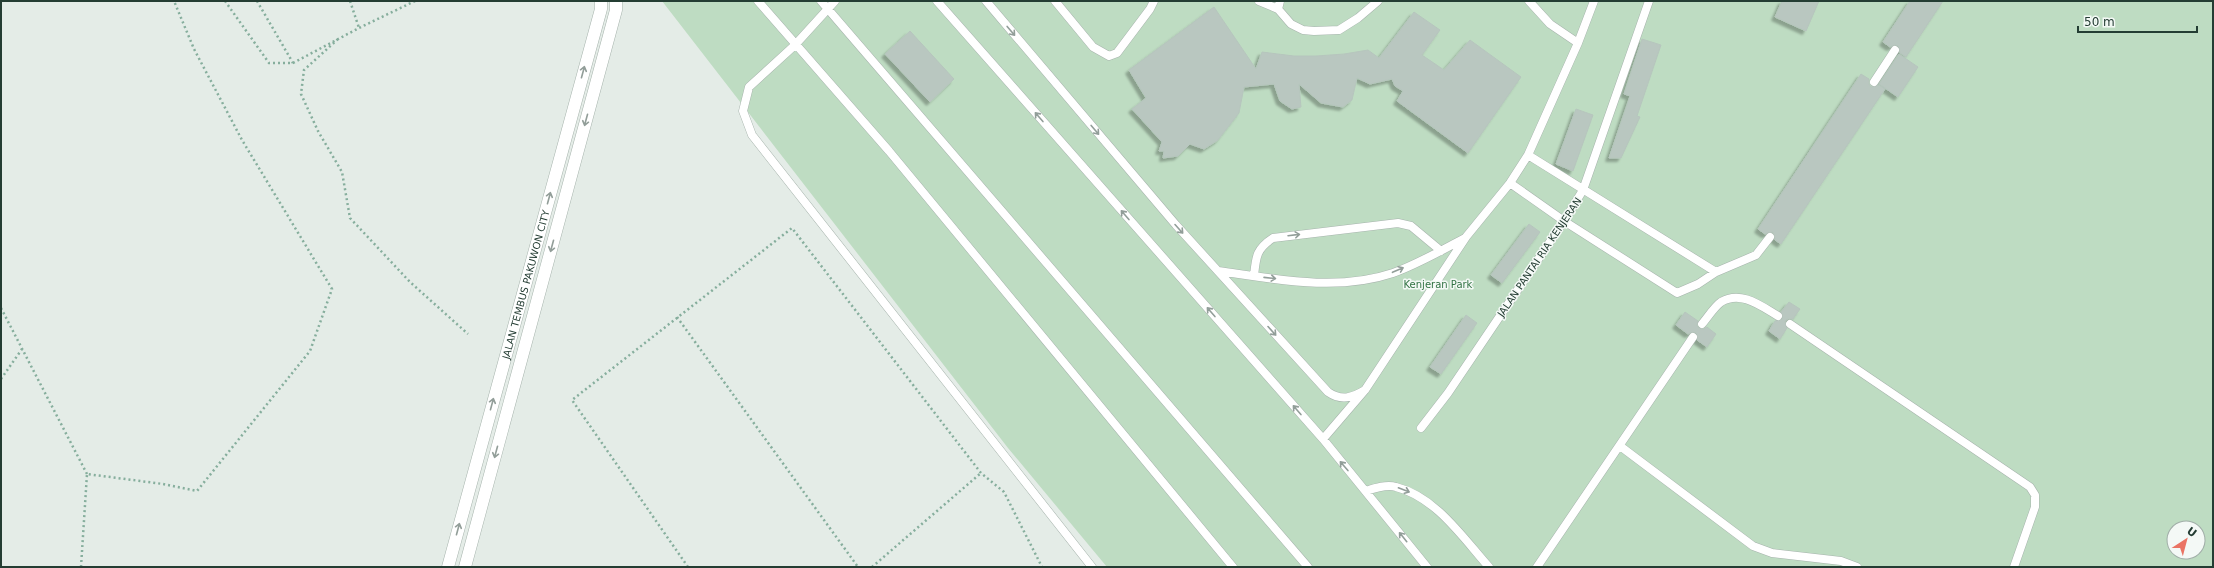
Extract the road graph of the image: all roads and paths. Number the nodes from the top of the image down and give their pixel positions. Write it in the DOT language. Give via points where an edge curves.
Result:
graph roads {
  1 [pos="174,1"];
  2 [pos="225,1"];
  3 [pos="257,1"];
  4 [pos="350,1"];
  5 [pos="415,1"];
  6 [pos="601,1"];
  7 [pos="616,1"];
  8 [pos="758,1"];
  9 [pos="821,1"];
  10 [pos="835,1"];
  11 [pos="937,1"];
  12 [pos="986,1"];
  13 [pos="1056,1"];
  14 [pos="1154,1"];
  15 [pos="1259,1"];
  16 [pos="1378,1"];
  17 [pos="1529,1"];
  18 [pos="1594,1"];
  19 [pos="1649,1"];
  20 [pos="1279,5"];
  21 [pos="828,10"];
  22 [pos="359,28"];
  23 [pos="338,39"];
  24 [pos="1578,43"];
  25 [pos="795,45"];
  26 [pos="1895,50"];
  27 [pos="293,63"];
  28 [pos="1874,82"];
  29 [pos="1528,156"];
  30 [pos="1510,183"];
  31 [pos="1583,190"];
  32 [pos="1564,221"];
  33 [pos="1466,237"];
  34 [pos="1770,237"];
  35 [pos="1441,251"];
  36 [pos="1218,271"];
  37 [pos="1716,272"];
  38 [pos="1254,276"];
  39 [pos="1,308"];
  40 [pos="1778,316"];
  41 [pos="677,317"];
  42 [pos="1702,324"];
  43 [pos="1790,324"];
  44 [pos="468,334"];
  45 [pos="1693,337"];
  46 [pos="22,349"];
  47 [pos="1,379"];
  48 [pos="1365,390"];
  49 [pos="1421,428"];
  50 [pos="1323,439"];
  51 [pos="1620,446"];
  52 [pos="981,473"];
  53 [pos="87,474"];
  54 [pos="1366,491"];
  55 [pos="81,567"];
  56 [pos="448,567"];
  57 [pos="465,567"];
  58 [pos="688,567"];
  59 [pos="858,567"];
  60 [pos="872,567"];
  61 [pos="1042,567"];
  62 [pos="1092,567"];
  63 [pos="1234,567"];
  64 [pos="1308,567"];
  65 [pos="1427,567"];
  66 [pos="1489,567"];
  67 [pos="1537,567"];
  68 [pos="1857,567"];
  69 [pos="2014,567"];
  1 -- 53 [label="path" via="194,49 242,140 332,289 310,351 197,491"];
  2 -- 27 [label="path" via="269,63"];
  3 -- 27 [label="path"];
  4 -- 22 [label="path"];
  5 -- 22 [label="path"];
  56 -- 6 [label="street, JALAN TEMBUS PAKUWON CITY, one-way"];
  7 -- 57 [label="street, JALAN TEMBUS PAKUWON CITY, one-way" via="616,10"];
  8 -- 25 [label="lane"];
  9 -- 21 [label="lane"];
  10 -- 21 [label="lane"];
  50 -- 11 [label="lane, one-way"];
  12 -- 36 [label="lane, one-way"];
  13 -- 14 [label="lane" via="1093,47 1109,56 1117,53"];
  15 -- 20 [label="lane"];
  16 -- 20 [label="lane" via="1339,30 1303,30 1291,24"];
  17 -- 24 [label="lane" via="1550,24"];
  18 -- 24 [label="lane"];
  19 -- 31 [label="lane, JALAN PANTAI RIA KENJERAN"];
  21 -- 25 [label="lane"];
  21 -- 64 [label="lane"];
  22 -- 23 [label="path"];
  23 -- 27 [label="path"];
  23 -- 44 [label="path" via="304,70 301,94 342,172 350,218 410,282"];
  24 -- 29 [label="lane"];
  25 -- 62 [label="lane" via="749,87 742,111 752,135"];
  25 -- 63 [label="lane" via="889,151"];
  26 -- 28 [label="lane"];
  29 -- 30 [label="lane"];
  29 -- 31 [label="lane"];
  30 -- 32 [label="lane"];
  30 -- 33 [label="lane"];
  31 -- 32 [label="lane, JALAN PANTAI RIA KENJERAN"];
  31 -- 37 [label="lane"];
  32 -- 37 [label="lane" via="1677,293 1698,284"];
  32 -- 49 [label="lane, JALAN PANTAI RIA KENJERAN" via="1448,393"];
  33 -- 35 [label="lane"];
  33 -- 48 [label="lane"];
  34 -- 37 [label="lane" via="1756,255"];
  38 -- 35 [label="lane, one-way" via="1347,283 1393,273"];
  38 -- 35 [label="lane, one-way" via="1257,254 1264,244 1273,238 1398,223 1411,226 1422,233"];
  36 -- 38 [label="lane"];
  36 -- 48 [label="lane, one-way" via="1328,392 1335,397 1351,398"];
  39 -- 46 [label="path"];
  40 -- 42 [label="lane" via="1750,299 1732,297 1720,303"];
  41 -- 52 [label="path" via="792,228"];
  41 -- 58 [label="path" via="572,400"];
  41 -- 59 [label="path"];
  43 -- 69 [label="lane" via="2030,487 2035,495 2035,507"];
  45 -- 51 [label="lane"];
  46 -- 47 [label="path"];
  46 -- 53 [label="path"];
  48 -- 50 [label="lane"];
  54 -- 50 [label="lane, one-way"];
  51 -- 67 [label="lane"];
  51 -- 68 [label="lane" via="1753,546 1772,553 1841,561"];
  52 -- 60 [label="path"];
  52 -- 61 [label="path" via="1004,492"];
  53 -- 55 [label="path"];
  65 -- 54 [label="lane, one-way"];
  54 -- 66 [label="lane, one-way" via="1395,486 1414,494 1437,510"];
}
